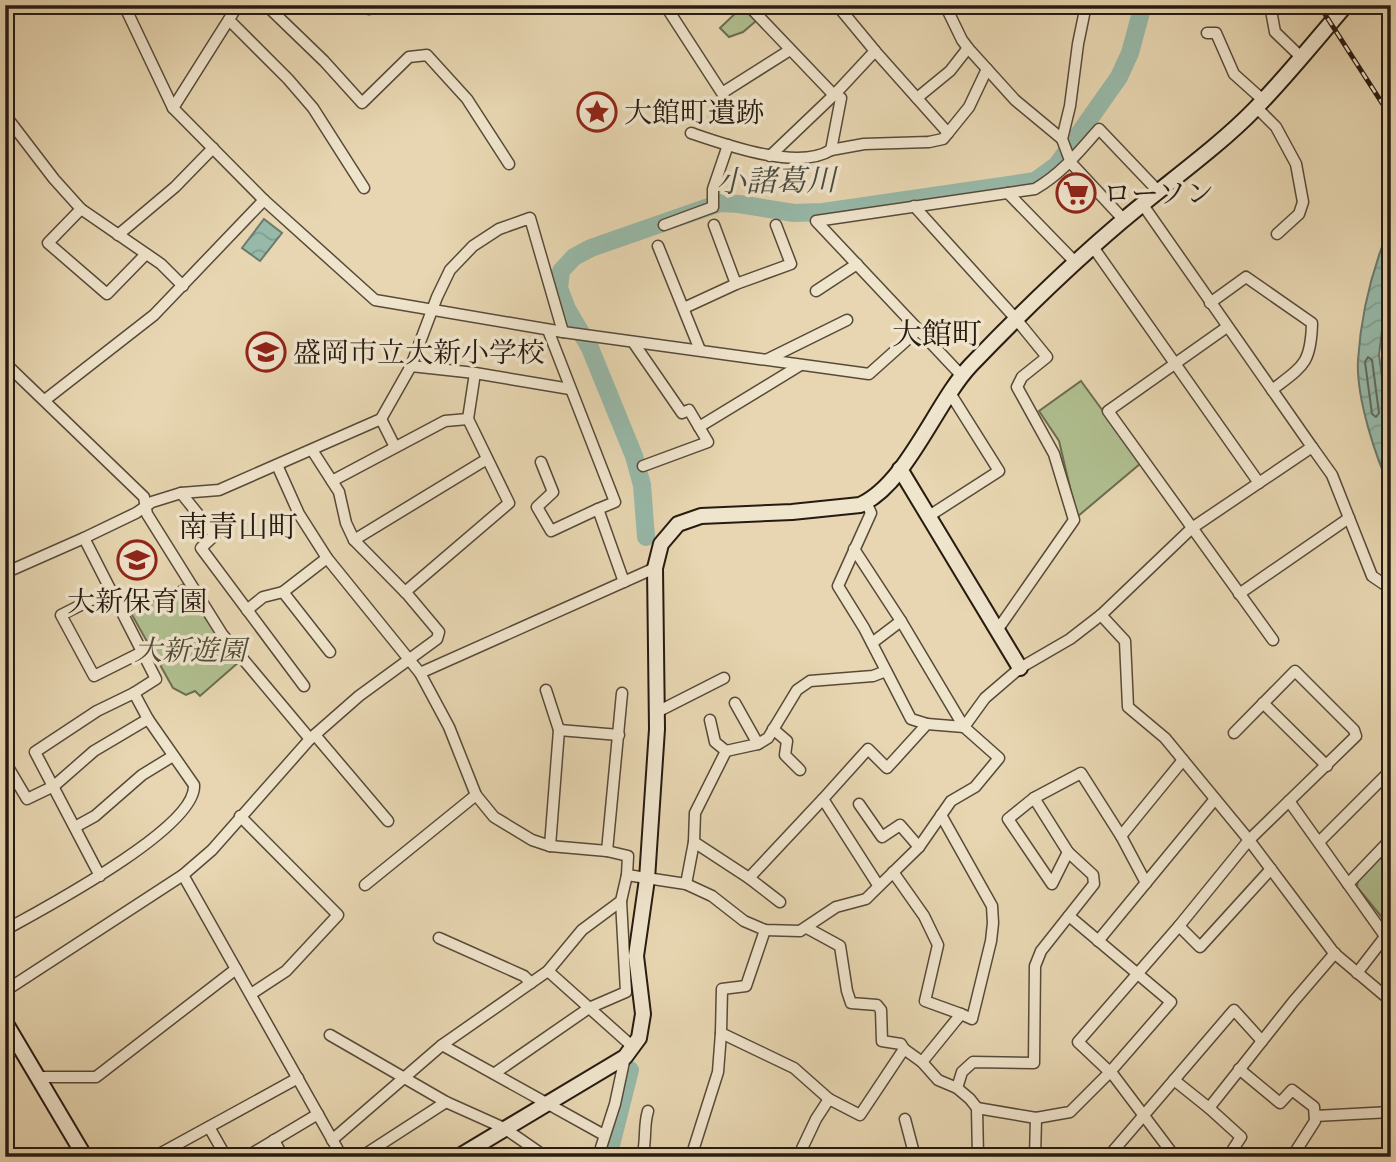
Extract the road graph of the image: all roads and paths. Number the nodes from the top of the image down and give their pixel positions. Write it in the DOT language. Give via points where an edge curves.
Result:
graph roads {
  1 [pos="8,5"];
  2 [pos="124,5"];
  3 [pos="238,5"];
  4 [pos="267,5"];
  5 [pos="365,5"];
  6 [pos="372,5"];
  7 [pos="665,5"];
  8 [pos="748,5"];
  9 [pos="838,5"];
  10 [pos="944,5"];
  11 [pos="1086,5"];
  12 [pos="1270,5"];
  13 [pos="1346,5"];
  14 [pos="5,19"];
  15 [pos="229,20"];
  16 [pos="1207,33"];
  17 [pos="968,48"];
  18 [pos="790,50"];
  19 [pos="876,51"];
  20 [pos="1301,57"];
  21 [pos="987,69"];
  22 [pos="835,94"];
  23 [pos="917,98"];
  24 [pos="1259,104"];
  25 [pos="173,108"];
  26 [pos="5,115"];
  27 [pos="691,133"];
  28 [pos="948,133"];
  29 [pos="1062,140"];
  30 [pos="728,145"];
  31 [pos="213,148"];
  32 [pos="831,150"];
  33 [pos="770,156"];
  34 [pos="1071,162"];
  35 [pos="509,164"];
  36 [pos="364,188"];
  37 [pos="1158,192"];
  38 [pos="1008,193"];
  39 [pos="264,200"];
  40 [pos="1143,205"];
  41 [pos="914,206"];
  42 [pos="81,209"];
  43 [pos="1124,220"];
  44 [pos="664,225"];
  45 [pos="714,225"];
  46 [pos="776,225"];
  47 [pos="1277,233"];
  48 [pos="118,235"];
  49 [pos="658,246"];
  50 [pos="1093,247"];
  51 [pos="146,254"];
  52 [pos="1075,262"];
  53 [pos="857,264"];
  54 [pos="736,284"];
  55 [pos="183,286"];
  56 [pos="816,291"];
  57 [pos="1210,303"];
  58 [pos="684,308"];
  59 [pos="432,312"];
  60 [pos="1016,319"];
  61 [pos="847,320"];
  62 [pos="1227,327"];
  63 [pos="548,330"];
  64 [pos="917,331"];
  65 [pos="563,332"];
  66 [pos="633,342"];
  67 [pos="700,350"];
  68 [pos="768,360"];
  69 [pos="5,363"];
  70 [pos="1175,364"];
  71 [pos="411,366"];
  72 [pos="799,366"];
  73 [pos="475,373"];
  74 [pos="961,376"];
  75 [pos="570,390"];
  76 [pos="1272,390"];
  77 [pos="950,393"];
  78 [pos="45,400"];
  79 [pos="381,419"];
  80 [pos="468,419"];
  81 [pos="699,428"];
  82 [pos="394,447"];
  83 [pos="1312,447"];
  84 [pos="312,450"];
  85 [pos="487,459"];
  86 [pos="541,461"];
  87 [pos="277,465"];
  88 [pos="643,466"];
  89 [pos="900,468"];
  90 [pos="332,481"];
  91 [pos="1259,483"];
  92 [pos="181,493"];
  93 [pos="866,502"];
  94 [pos="145,506"];
  95 [pos="598,509"];
  96 [pos="929,516"];
  97 [pos="1349,517"];
  98 [pos="1192,528"];
  99 [pos="84,538"];
  100 [pos="354,540"];
  101 [pos="854,549"];
  102 [pos="327,558"];
  103 [pos="655,568"];
  104 [pos="5,570"];
  105 [pos="624,582"];
  106 [pos="1391,589"];
  107 [pos="111,590"];
  108 [pos="283,592"];
  109 [pos="405,592"];
  110 [pos="1240,594"];
  111 [pos="247,610"];
  112 [pos="1101,615"];
  113 [pos="901,621"];
  114 [pos="998,629"];
  115 [pos="1273,640"];
  116 [pos="872,643"];
  117 [pos="142,652"];
  118 [pos="330,652"];
  119 [pos="411,659"];
  120 [pos="1020,668"];
  121 [pos="886,671"];
  122 [pos="420,673"];
  123 [pos="724,678"];
  124 [pos="304,686"];
  125 [pos="546,690"];
  126 [pos="134,693"];
  127 [pos="622,694"];
  128 [pos="735,703"];
  129 [pos="1263,704"];
  130 [pos="657,712"];
  131 [pos="148,719"];
  132 [pos="710,720"];
  133 [pos="927,724"];
  134 [pos="964,727"];
  135 [pos="773,729"];
  136 [pos="559,730"];
  137 [pos="1234,733"];
  138 [pos="619,735"];
  139 [pos="312,737"];
  140 [pos="758,744"];
  141 [pos="726,751"];
  142 [pos="173,756"];
  143 [pos="1183,761"];
  144 [pos="5,762"];
  145 [pos="1327,766"];
  146 [pos="800,770"];
  147 [pos="1391,770"];
  148 [pos="54,786"];
  149 [pos="475,794"];
  150 [pos="1034,798"];
  151 [pos="823,799"];
  152 [pos="1215,799"];
  153 [pos="1289,801"];
  154 [pos="859,804"];
  155 [pos="942,815"];
  156 [pos="240,816"];
  157 [pos="388,821"];
  158 [pos="75,827"];
  159 [pos="1121,836"];
  160 [pos="1391,839"];
  161 [pos="1249,840"];
  162 [pos="694,842"];
  163 [pos="1319,842"];
  164 [pos="550,846"];
  165 [pos="919,847"];
  166 [pos="607,851"];
  167 [pos="1068,852"];
  168 [pos="1271,869"];
  169 [pos="893,872"];
  170 [pos="183,875"];
  171 [pos="627,875"];
  172 [pos="100,876"];
  173 [pos="749,877"];
  174 [pos="646,879"];
  175 [pos="1146,883"];
  176 [pos="686,884"];
  177 [pos="1348,884"];
  178 [pos="365,885"];
  179 [pos="878,885"];
  180 [pos="621,901"];
  181 [pos="780,902"];
  182 [pos="1069,916"];
  183 [pos="1179,926"];
  184 [pos="807,928"];
  185 [pos="5,930"];
  186 [pos="765,930"];
  187 [pos="1388,933"];
  188 [pos="439,938"];
  189 [pos="1098,941"];
  190 [pos="1335,953"];
  191 [pos="236,970"];
  192 [pos="548,971"];
  193 [pos="1138,973"];
  194 [pos="1357,973"];
  195 [pos="531,983"];
  196 [pos="5,991"];
  197 [pos="251,994"];
  198 [pos="1391,1000"];
  199 [pos="589,1008"];
  200 [pos="961,1014"];
  201 [pos="5,1021"];
  202 [pos="722,1033"];
  203 [pos="330,1035"];
  204 [pos="1262,1041"];
  205 [pos="442,1045"];
  206 [pos="904,1049"];
  207 [pos="629,1052"];
  208 [pos="922,1062"];
  209 [pos="1239,1069"];
  210 [pos="1110,1072"];
  211 [pos="495,1073"];
  212 [pos="38,1077"];
  213 [pos="298,1078"];
  214 [pos="402,1078"];
  215 [pos="1174,1080"];
  216 [pos="957,1088"];
  217 [pos="829,1099"];
  218 [pos="446,1102"];
  219 [pos="548,1103"];
  220 [pos="977,1108"];
  221 [pos="1209,1108"];
  222 [pos="648,1111"];
  223 [pos="1391,1112"];
  224 [pos="318,1114"];
  225 [pos="1315,1116"];
  226 [pos="1143,1117"];
  227 [pos="1036,1118"];
  228 [pos="905,1119"];
  229 [pos="209,1127"];
  230 [pos="504,1128"];
  231 [pos="604,1135"];
  232 [pos="274,1140"];
  233 [pos="332,1140"];
  234 [pos="85,1157"];
  235 [pos="155,1157"];
  236 [pos="226,1157"];
  237 [pos="246,1157"];
  238 [pos="283,1157"];
  239 [pos="342,1157"];
  240 [pos="361,1157"];
  241 [pos="458,1157"];
  242 [pos="546,1157"];
  243 [pos="598,1157"];
  244 [pos="642,1157"];
  245 [pos="691,1157"];
  246 [pos="798,1157"];
  247 [pos="915,1157"];
  248 [pos="978,1157"];
  249 [pos="1035,1157"];
  250 [pos="1108,1157"];
  251 [pos="1175,1157"];
  252 [pos="1228,1157"];
  253 [pos="1292,1157"];
  1 -- 14 [label="street"];
  2 -- 25 [label="street"];
  3 -- 15 [label="street"];
  4 -- 35 [label="street" via="362,103 409,57 427,55 467,99"];
  5 -- 6 [label="street" via="369,9"];
  7 -- 18 [label="street" via="722,93"];
  8 -- 18 [label="street"];
  9 -- 19 [label="street"];
  10 -- 17 [label="street"];
  11 -- 29 [label="street"];
  12 -- 20 [label="street" via="1275,32"];
  13 -- 20 [label="street"];
  15 -- 25 [label="street"];
  15 -- 36 [label="street" via="313,108"];
  16 -- 24 [label="street" via="1216,33 1234,74"];
  17 -- 21 [label="street"];
  17 -- 23 [label="street" via="950,71"];
  18 -- 22 [label="street"];
  19 -- 22 [label="street"];
  19 -- 23 [label="street"];
  20 -- 24 [label="street"];
  21 -- 28 [label="street" via="969,107"];
  21 -- 29 [label="street" via="1014,100"];
  22 -- 32 [label="street" via="841,98"];
  22 -- 33 [label="street"];
  23 -- 28 [label="street"];
  24 -- 37 [label="street"];
  24 -- 47 [label="street" via="1296,164 1303,202 1299,214"];
  25 -- 31 [label="street"];
  26 -- 42 [label="street"];
  27 -- 30 [label="street"];
  28 -- 32 [label="street" via="929,142"];
  29 -- 34 [label="street"];
  30 -- 33 [label="street"];
  30 -- 44 [label="street" via="713,189 713,207"];
  31 -- 39 [label="street"];
  31 -- 48 [label="street"];
  32 -- 33 [label="street" via="820,157"];
  34 -- 37 [label="street" via="1099,129"];
  34 -- 38 [label="street" via="1035,189"];
  34 -- 43 [label="street"];
  37 -- 40 [label="street"];
  38 -- 41 [label="street"];
  38 -- 52 [label="street"];
  39 -- 55 [label="street"];
  39 -- 59 [label="street" via="374,300"];
  40 -- 43 [label="street"];
  40 -- 57 [label="street"];
  41 -- 53 [label="street" via="816,221"];
  41 -- 60 [label="street"];
  42 -- 48 [label="street"];
  42 -- 51 [label="street" via="48,243 107,294"];
  43 -- 50 [label="street"];
  45 -- 54 [label="street"];
  46 -- 54 [label="street" via="791,264"];
  48 -- 51 [label="street"];
  49 -- 58 [label="street"];
  50 -- 52 [label="street"];
  50 -- 70 [label="street"];
  51 -- 55 [label="street"];
  52 -- 60 [label="street"];
  53 -- 56 [label="street"];
  53 -- 64 [label="street"];
  54 -- 58 [label="street"];
  55 -- 78 [label="street" via="154,315"];
  57 -- 62 [label="street"];
  57 -- 76 [label="street" via="1246,277 1312,323 1312,346 1303,366"];
  58 -- 67 [label="street"];
  59 -- 63 [label="street"];
  59 -- 65 [label="street" via="450,270 474,246 499,229 530,218"];
  59 -- 71 [label="street"];
  60 -- 74 [label="street"];
  60 -- 114 [label="street" via="1047,357 1022,377 1017,387 1054,454 1074,520"];
  61 -- 68 [label="street"];
  62 -- 70 [label="street"];
  62 -- 76 [label="street"];
  63 -- 65 [label="street"];
  63 -- 75 [label="street"];
  64 -- 72 [label="street" via="869,374"];
  64 -- 74 [label="street"];
  65 -- 66 [label="street"];
  66 -- 67 [label="street"];
  66 -- 81 [label="street" via="682,413 689,410"];
  67 -- 68 [label="street"];
  68 -- 72 [label="street"];
  69 -- 78 [label="street"];
  70 -- 91 [label="street"];
  70 -- 98 [label="street" via="1108,411"];
  71 -- 73 [label="street"];
  71 -- 79 [label="street"];
  72 -- 81 [label="street"];
  73 -- 75 [label="street"];
  73 -- 80 [label="street"];
  74 -- 77 [label="street"];
  75 -- 95 [label="street" via="615,502"];
  76 -- 83 [label="street"];
  77 -- 89 [label="street"];
  77 -- 96 [label="street" via="999,471"];
  78 -- 94 [label="street" via="144,497"];
  79 -- 82 [label="street"];
  79 -- 84 [label="street"];
  80 -- 82 [label="street" via="445,421"];
  80 -- 85 [label="street"];
  81 -- 88 [label="street" via="708,442"];
  82 -- 90 [label="street"];
  83 -- 91 [label="street"];
  83 -- 97 [label="street" via="1332,475"];
  84 -- 87 [label="street"];
  84 -- 90 [label="street"];
  85 -- 100 [label="street"];
  85 -- 109 [label="street" via="509,503"];
  86 -- 95 [label="street" via="553,492 537,507 551,531"];
  87 -- 92 [label="street" via="219,490"];
  87 -- 102 [label="street" via="299,514"];
  89 -- 93 [label="street"];
  89 -- 96 [label="street"];
  90 -- 100 [label="street"];
  91 -- 98 [label="street"];
  92 -- 94 [label="street"];
  92 -- 111 [label="street" via="215,535 201,548"];
  93 -- 101 [label="street" via="871,513"];
  93 -- 103 [label="street" via="792,512 701,516 678,524 661,544"];
  94 -- 99 [label="street"];
  94 -- 139 [label="street" via="222,635"];
  95 -- 105 [label="street"];
  96 -- 114 [label="street"];
  97 -- 106 [label="street" via="1372,576"];
  97 -- 110 [label="street"];
  98 -- 110 [label="street"];
  98 -- 112 [label="street"];
  99 -- 104 [label="street"];
  99 -- 107 [label="street"];
  100 -- 109 [label="street"];
  101 -- 113 [label="street"];
  101 -- 116 [label="street" via="838,586"];
  102 -- 108 [label="street"];
  102 -- 119 [label="street"];
  103 -- 105 [label="street"];
  103 -- 130 [label="street"];
  105 -- 122 [label="street"];
  107 -- 117 [label="street"];
  107 -- 117 [label="street" via="61,615 94,676"];
  108 -- 111 [label="street" via="263,597"];
  108 -- 118 [label="street"];
  109 -- 119 [label="street" via="439,632 437,639"];
  110 -- 115 [label="street"];
  111 -- 124 [label="street"];
  112 -- 120 [label="street"];
  112 -- 143 [label="street" via="1125,642 1128,707 1165,738"];
  113 -- 116 [label="street"];
  113 -- 134 [label="street"];
  114 -- 120 [label="street"];
  116 -- 121 [label="street"];
  117 -- 126 [label="street" via="156,679"];
  119 -- 122 [label="street"];
  119 -- 139 [label="street"];
  120 -- 134 [label="street" via="985,698"];
  121 -- 133 [label="street" via="911,719"];
  121 -- 135 [label="street" via="810,681 797,690"];
  122 -- 149 [label="street" via="449,727"];
  123 -- 130 [label="street"];
  125 -- 136 [label="street"];
  126 -- 131 [label="street"];
  126 -- 148 [label="street" via="35,752"];
  127 -- 138 [label="street"];
  128 -- 140 [label="street"];
  129 -- 137 [label="street"];
  129 -- 145 [label="street"];
  129 -- 145 [label="street" via="1295,671 1354,730 1356,736"];
  130 -- 174 [label="street"];
  131 -- 142 [label="street"];
  131 -- 148 [label="street" via="94,751"];
  132 -- 141 [label="street" via="715,742"];
  133 -- 134 [label="street"];
  133 -- 151 [label="street" via="887,768 868,749"];
  134 -- 155 [label="street" via="999,758 975,787 951,801"];
  135 -- 140 [label="street"];
  135 -- 146 [label="street" via="787,741 785,755"];
  136 -- 138 [label="street"];
  136 -- 164 [label="street"];
  138 -- 166 [label="street"];
  139 -- 156 [label="street"];
  139 -- 157 [label="street"];
  140 -- 141 [label="street"];
  141 -- 162 [label="street" via="695,813"];
  142 -- 158 [label="street"];
  142 -- 172 [label="street" via="195,792 154,836"];
  143 -- 152 [label="street"];
  143 -- 159 [label="street"];
  144 -- 148 [label="street" via="27,799"];
  145 -- 153 [label="street"];
  147 -- 163 [label="street"];
  148 -- 158 [label="street"];
  149 -- 164 [label="street" via="494,817"];
  149 -- 178 [label="street"];
  150 -- 159 [label="street" via="1081,773"];
  150 -- 167 [label="street"];
  150 -- 167 [label="street" via="1008,819 1052,884"];
  151 -- 173 [label="street"];
  151 -- 179 [label="street"];
  152 -- 161 [label="street"];
  152 -- 175 [label="street"];
  153 -- 161 [label="street"];
  153 -- 163 [label="street"];
  154 -- 165 [label="street" via="881,837 900,825"];
  155 -- 165 [label="street"];
  155 -- 200 [label="street" via="992,906 990,941 972,1018"];
  156 -- 170 [label="street"];
  156 -- 197 [label="street" via="338,915 286,971"];
  158 -- 172 [label="street"];
  159 -- 175 [label="street"];
  160 -- 177 [label="street"];
  161 -- 168 [label="street"];
  161 -- 183 [label="street"];
  162 -- 173 [label="street"];
  162 -- 176 [label="street"];
  163 -- 177 [label="street"];
  164 -- 166 [label="street"];
  165 -- 169 [label="street"];
  166 -- 171 [label="street" via="628,856"];
  167 -- 182 [label="street" via="1093,875 1094,884"];
  168 -- 183 [label="street" via="1200,947"];
  168 -- 190 [label="street"];
  169 -- 179 [label="street"];
  169 -- 200 [label="street" via="939,945 925,1001"];
  170 -- 191 [label="street"];
  170 -- 196 [label="street"];
  171 -- 174 [label="street"];
  171 -- 180 [label="street"];
  172 -- 185 [label="street"];
  173 -- 181 [label="street"];
  174 -- 176 [label="street"];
  174 -- 207 [label="street" via="636,956 643,1014 639,1038"];
  175 -- 189 [label="street"];
  176 -- 186 [label="street"];
  177 -- 187 [label="street"];
  179 -- 184 [label="street" via="866,899 836,907"];
  180 -- 192 [label="street" via="582,930"];
  180 -- 199 [label="street" via="626,992"];
  182 -- 189 [label="street"];
  182 -- 216 [label="street" via="1035,965 1034,1063 973,1062 962,1073"];
  183 -- 193 [label="street"];
  184 -- 186 [label="street"];
  184 -- 206 [label="street" via="839,946 851,1003 877,1005 882,1041 901,1044"];
  186 -- 202 [label="street" via="746,986 722,989"];
  187 -- 194 [label="street"];
  188 -- 195 [label="street"];
  189 -- 193 [label="street"];
  190 -- 194 [label="street"];
  190 -- 204 [label="street"];
  191 -- 197 [label="street"];
  191 -- 212 [label="street" via="96,1077"];
  192 -- 195 [label="street"];
  192 -- 199 [label="street"];
  193 -- 210 [label="street" via="1078,1042"];
  193 -- 210 [label="street" via="1171,1002"];
  194 -- 198 [label="street"];
  195 -- 205 [label="street"];
  197 -- 213 [label="street"];
  199 -- 207 [label="street"];
  199 -- 211 [label="street"];
  200 -- 208 [label="street"];
  201 -- 212 [label="street"];
  202 -- 217 [label="street" via="794,1068"];
  202 -- 245 [label="street" via="718,1072"];
  203 -- 214 [label="street"];
  204 -- 209 [label="street"];
  204 -- 215 [label="street" via="1234,1010"];
  205 -- 211 [label="street"];
  205 -- 214 [label="street"];
  206 -- 208 [label="street"];
  206 -- 217 [label="street" via="860,1115"];
  207 -- 219 [label="street"];
  207 -- 231 [label="street"];
  208 -- 216 [label="street" via="938,1080"];
  209 -- 221 [label="street"];
  209 -- 225 [label="street" via="1280,1103 1292,1090 1314,1107"];
  210 -- 226 [label="street"];
  210 -- 227 [label="street" via="1070,1112"];
  211 -- 219 [label="street"];
  212 -- 234 [label="street"];
  213 -- 224 [label="street"];
  213 -- 229 [label="street"];
  214 -- 218 [label="street"];
  214 -- 233 [label="street"];
  215 -- 221 [label="street"];
  215 -- 226 [label="street"];
  216 -- 220 [label="street"];
  217 -- 246 [label="street"];
  218 -- 230 [label="street"];
  218 -- 240 [label="street"];
  219 -- 230 [label="street"];
  219 -- 231 [label="street"];
  220 -- 227 [label="street"];
  220 -- 248 [label="street"];
  221 -- 252 [label="street" via="1241,1137"];
  222 -- 244 [label="street"];
  223 -- 225 [label="street"];
  224 -- 232 [label="street"];
  224 -- 233 [label="street"];
  225 -- 253 [label="street"];
  226 -- 250 [label="street"];
  226 -- 251 [label="street"];
  227 -- 249 [label="street"];
  228 -- 247 [label="street"];
  229 -- 235 [label="street"];
  229 -- 236 [label="street"];
  230 -- 241 [label="street"];
  230 -- 242 [label="street"];
  231 -- 243 [label="street"];
  232 -- 237 [label="street"];
  232 -- 238 [label="street"];
  233 -- 239 [label="street"];
}
